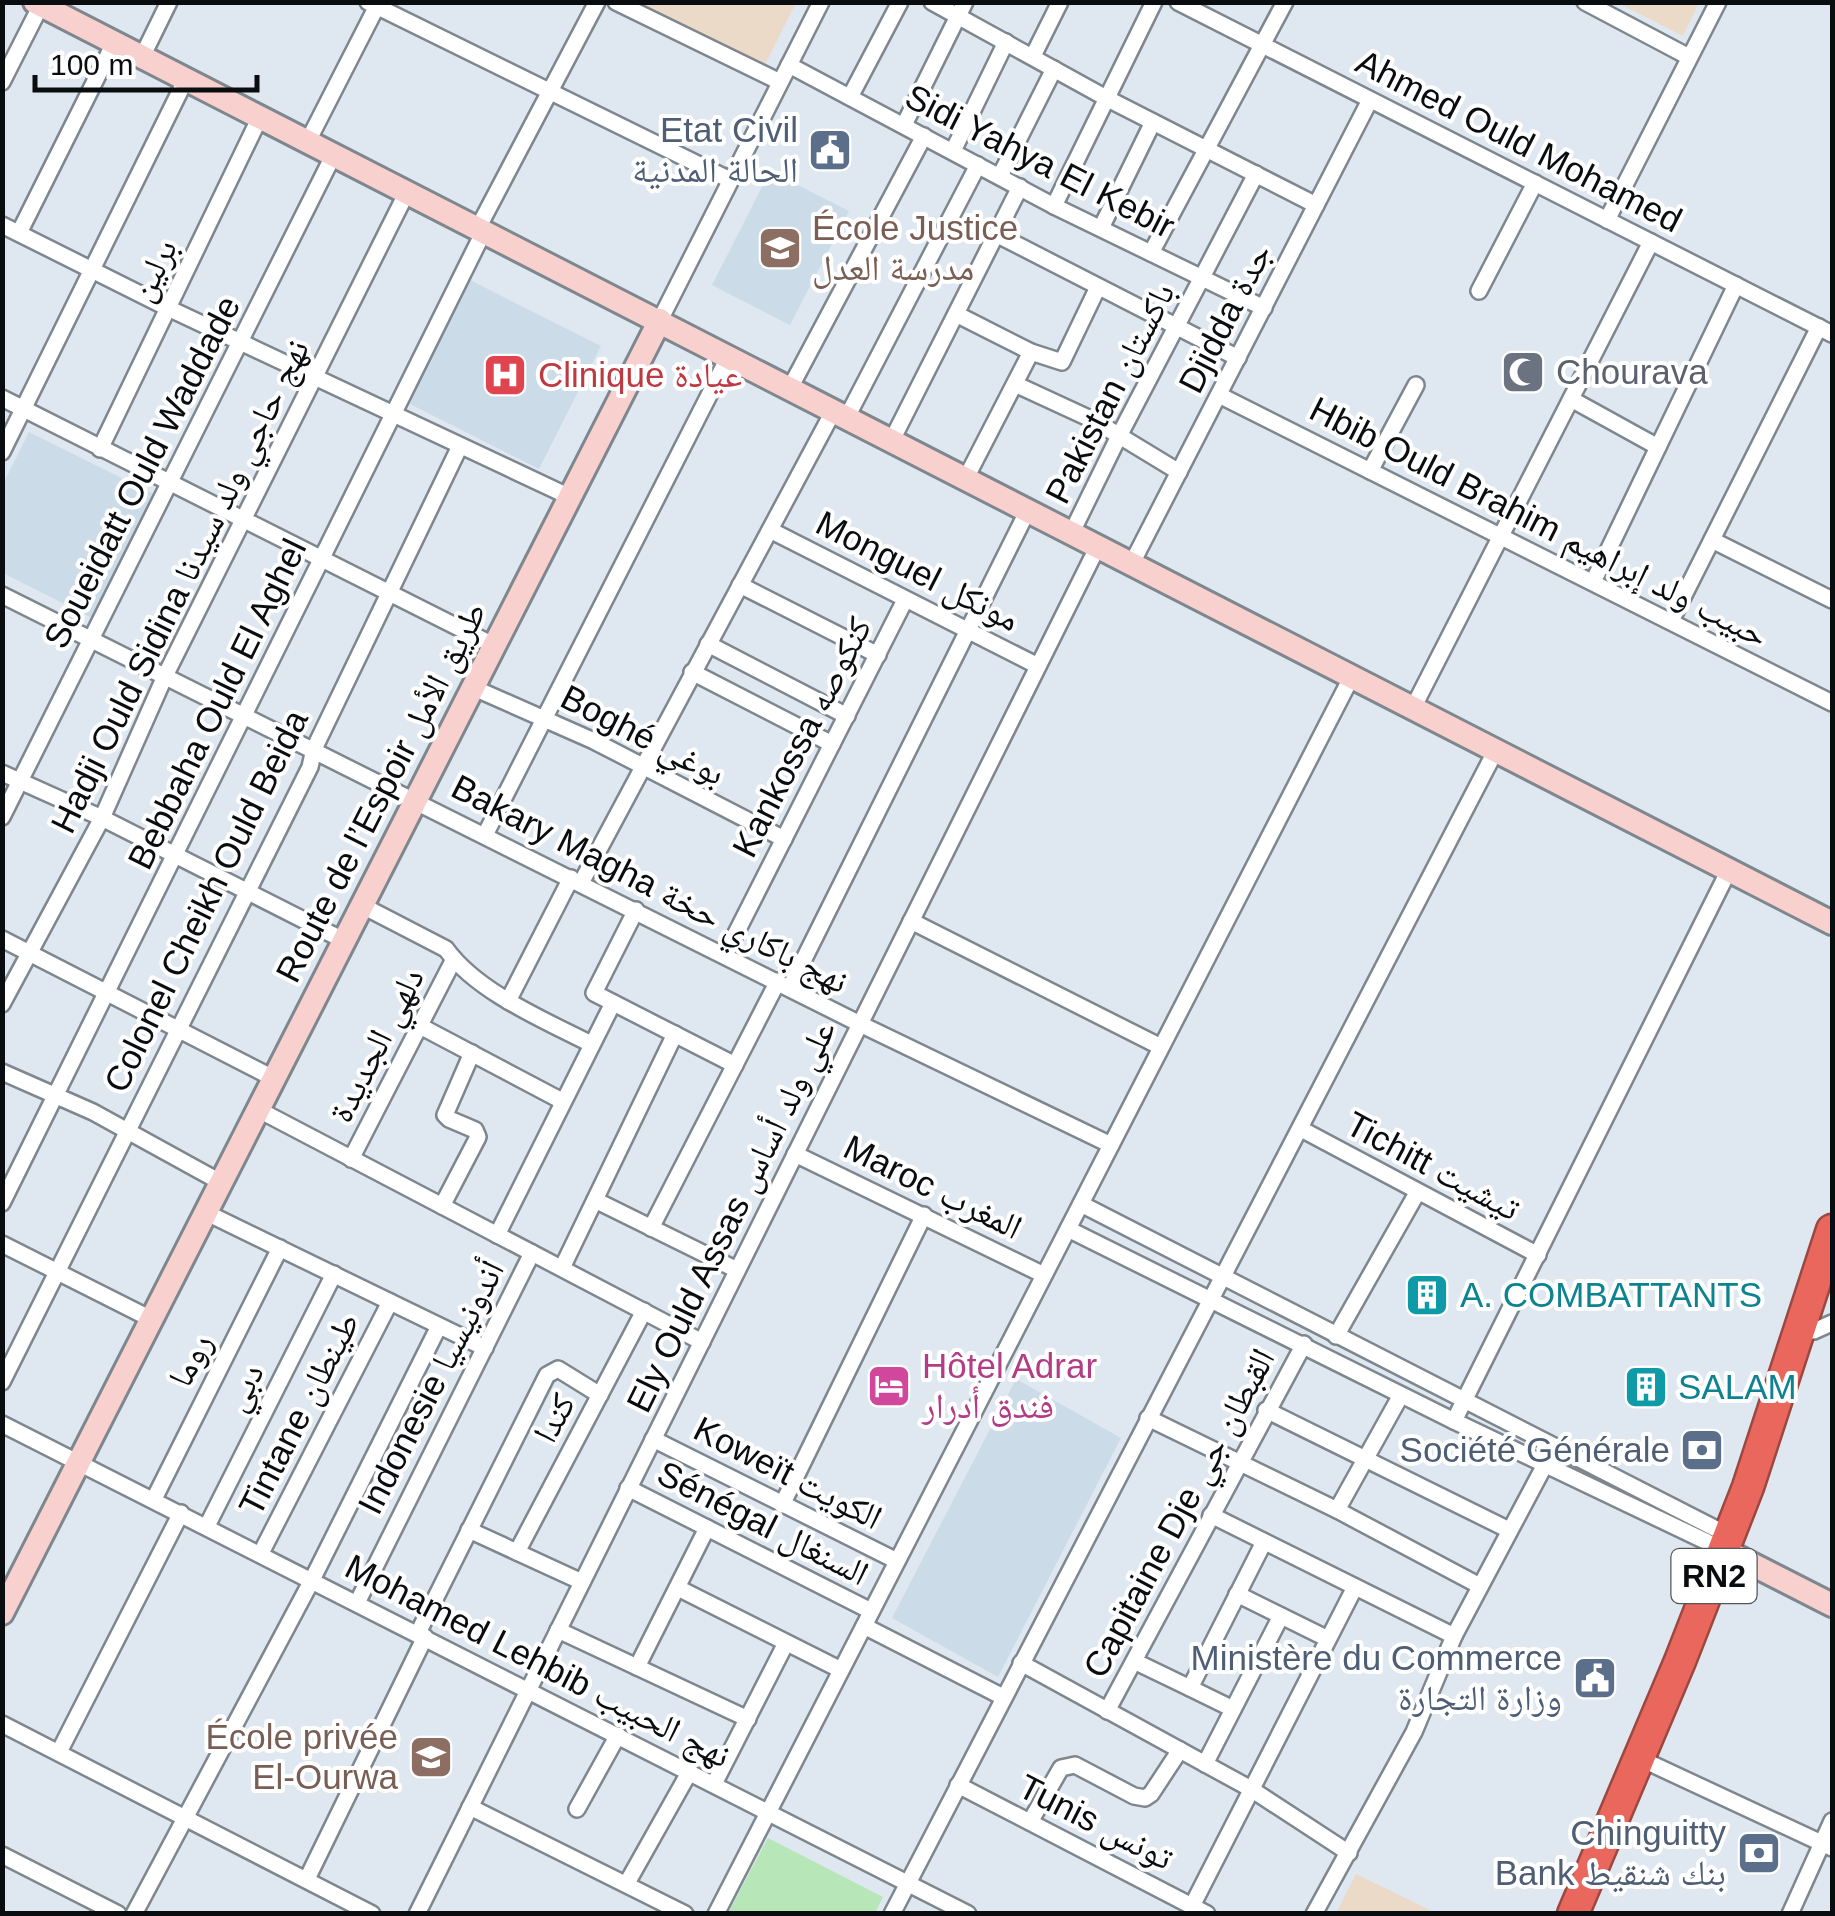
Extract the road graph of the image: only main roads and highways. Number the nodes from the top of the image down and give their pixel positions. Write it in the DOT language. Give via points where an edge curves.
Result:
graph roads {
  1 [pos="1832,1230"];
  2 [pos="1832,1273"];
  3 [pos="1824,1327"];
  4 [pos="1733,1546"];
  5 [pos="1646,1760"];
  6 [pos="1573,1914"];
  7 [pos="1590,1914"];
  1 -- 4 [label="highway, RN2"];
  2 -- 3 [label="highway, RN2"];
  3 -- 4 [label="highway, RN2"];
  4 -- 5 [label="highway, RN2"];
  5 -- 6 [label="highway, RN2"];
  5 -- 7 [label="highway, RN2"];
}
